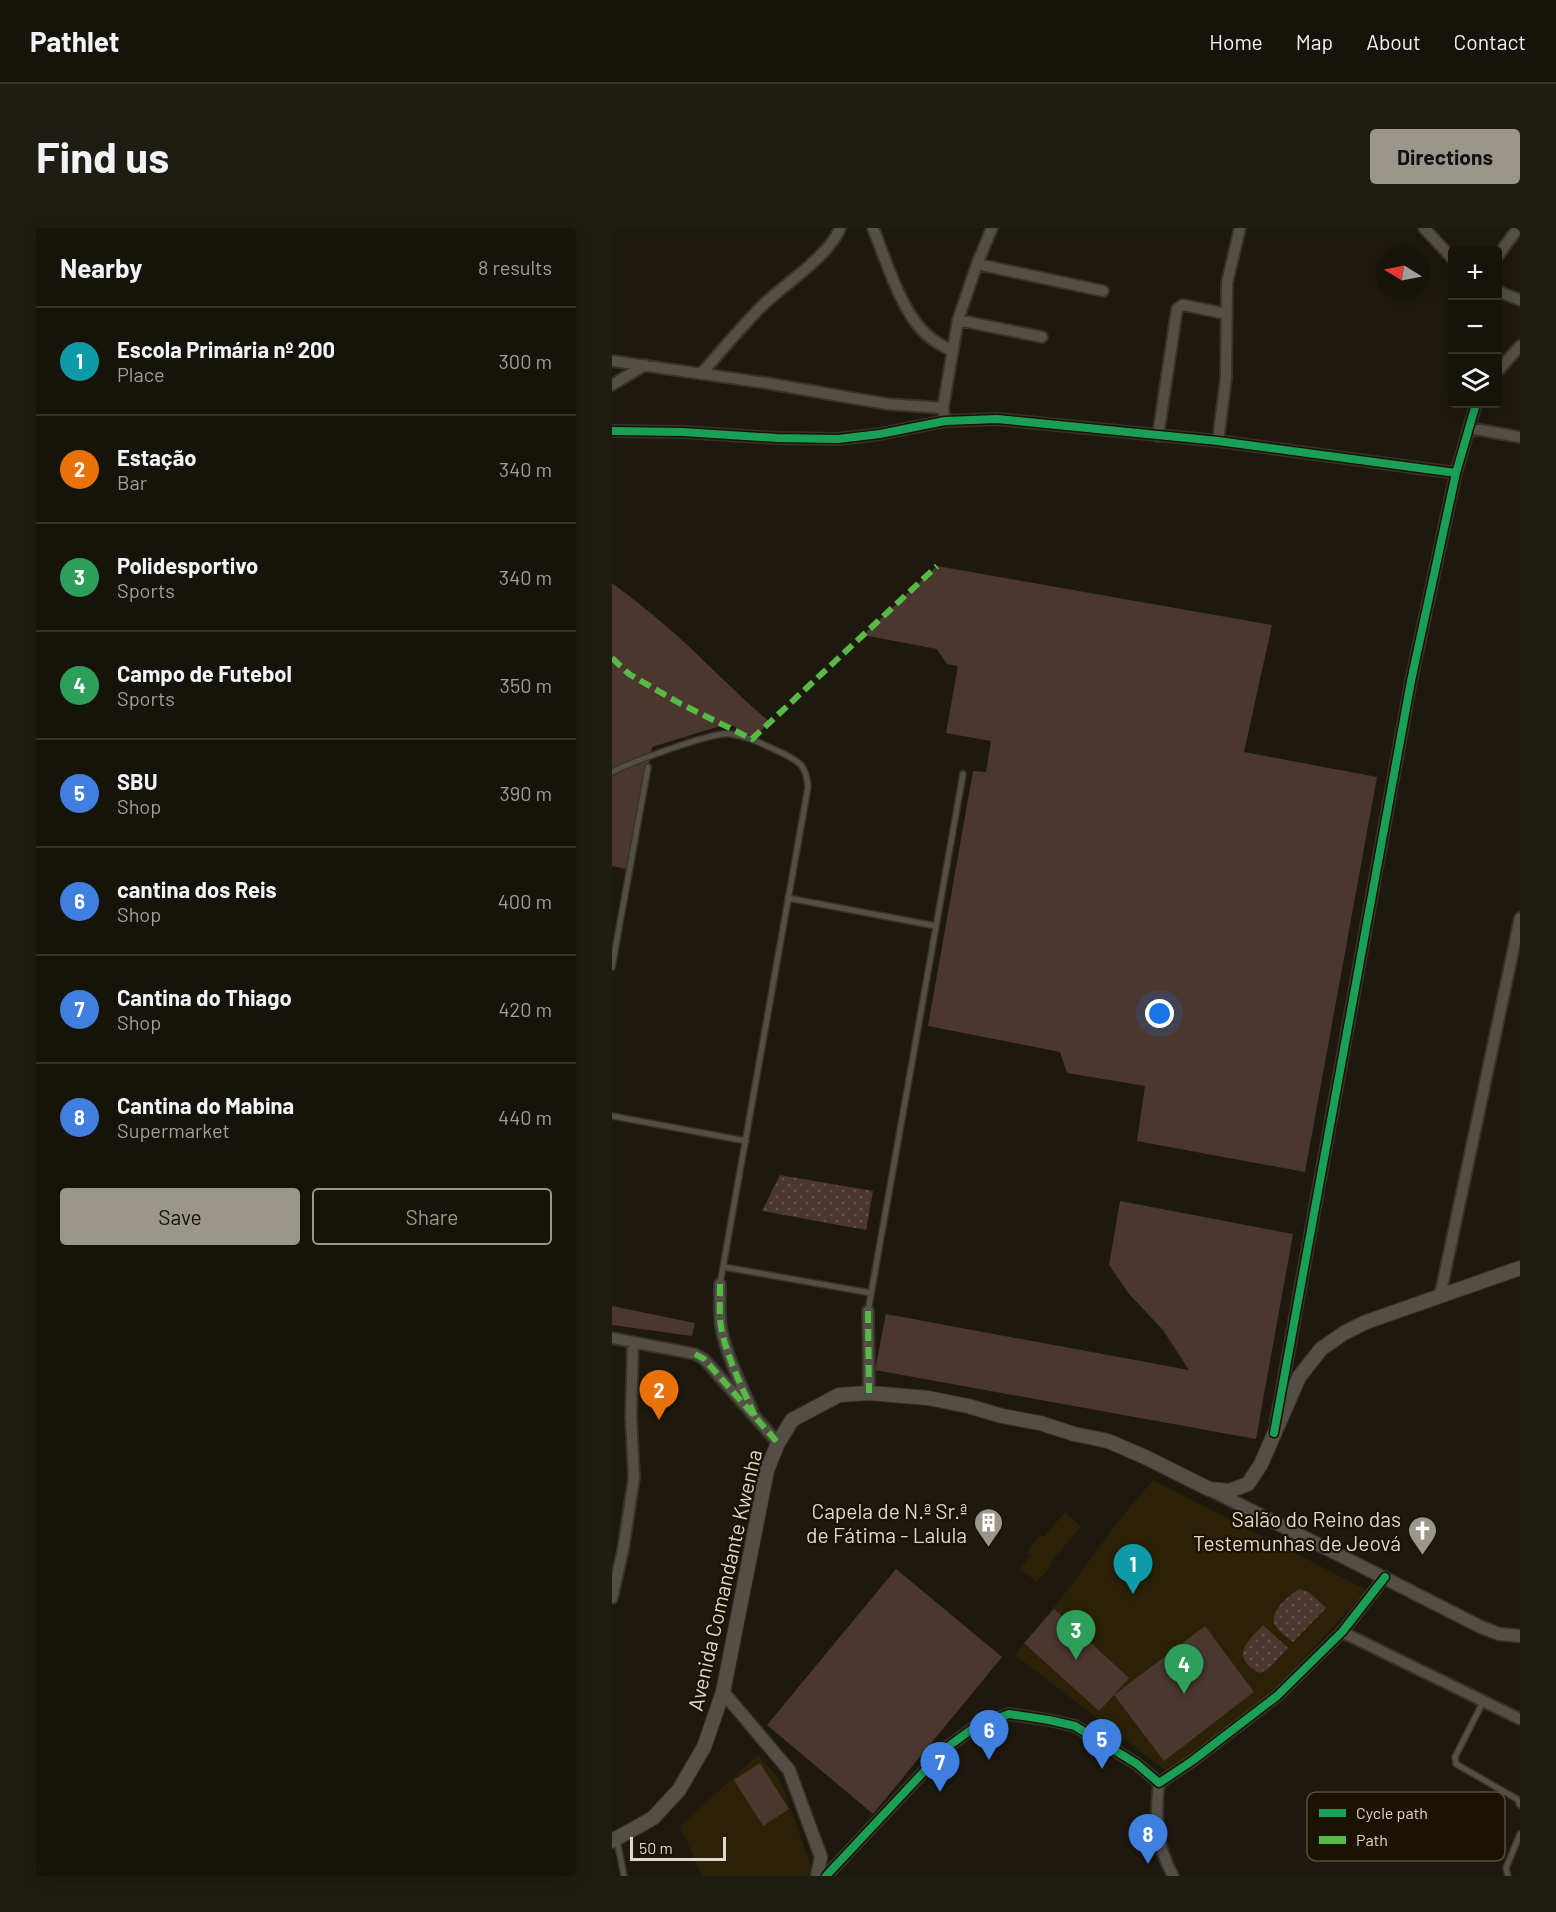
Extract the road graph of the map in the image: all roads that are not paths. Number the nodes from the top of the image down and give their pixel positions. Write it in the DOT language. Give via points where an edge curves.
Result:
graph roads {
  1 [pos="850,228"];
  2 [pos="873,228"];
  3 [pos="992,228"];
  4 [pos="1240,228"];
  5 [pos="1424,228"];
  6 [pos="1518,228"];
  7 [pos="838,233"];
  8 [pos="1502,250"];
  9 [pos="1448,254"];
  10 [pos="977,264"];
  11 [pos="1103,291"];
  12 [pos="1502,293"];
  13 [pos="1520,300"];
  14 [pos="1227,314"];
  15 [pos="958,320"];
  16 [pos="1042,337"];
  17 [pos="1520,346"];
  18 [pos="952,351"];
  19 [pos="612,361"];
  20 [pos="645,365"];
  21 [pos="1502,366"];
  22 [pos="701,374"];
  23 [pos="612,385"];
  24 [pos="944,408"];
  25 [pos="1475,408"];
  26 [pos="945,421"];
  27 [pos="1469,428"];
  28 [pos="612,431"];
  29 [pos="1158,436"];
  30 [pos="1520,437"];
  31 [pos="1218,441"];
  32 [pos="1456,473"];
  33 [pos="648,767"];
  34 [pos="612,772"];
  35 [pos="963,774"];
  36 [pos="788,898"];
  37 [pos="1520,918"];
  38 [pos="936,926"];
  39 [pos="612,967"];
  40 [pos="612,1116"];
  41 [pos="746,1141"];
  42 [pos="724,1267"];
  43 [pos="1520,1268"];
  44 [pos="720,1284"];
  45 [pos="871,1293"];
  46 [pos="1440,1296"];
  47 [pos="868,1311"];
  48 [pos="612,1338"];
  49 [pos="633,1342"];
  50 [pos="868,1393"];
  51 [pos="757,1421"];
  52 [pos="1274,1433"];
  53 [pos="778,1443"];
  54 [pos="1209,1489"];
  55 [pos="1385,1577"];
  56 [pos="612,1598"];
  57 [pos="1342,1632"];
  58 [pos="1520,1636"];
  59 [pos="723,1692"];
  60 [pos="1484,1701"];
  61 [pos="1520,1719"];
  62 [pos="1159,1783"];
  63 [pos="1504,1792"];
  64 [pos="1505,1793"];
  65 [pos="1520,1805"];
  66 [pos="1520,1834"];
  67 [pos="615,1840"];
  68 [pos="624,1876"];
  69 [pos="817,1876"];
  70 [pos="826,1876"];
  71 [pos="1173,1876"];
  72 [pos="1508,1876"];
  1 -- 7 [label="street"];
  2 -- 18 [label="street" via="918,325"];
  3 -- 10 [label="street"];
  4 -- 14 [label="street" via="1227,283"];
  5 -- 9 [label="street"];
  6 -- 8 [label="street"];
  7 -- 22 [label="street" via="795,279 765,303"];
  10 -- 11 [label="street"];
  10 -- 15 [label="street"];
  12 -- 13 [label="street"];
  14 -- 29 [label="street" via="1183,305 1178,309"];
  14 -- 31 [label="street" via="1226,378"];
  15 -- 16 [label="street"];
  15 -- 18 [label="street"];
  17 -- 21 [label="street"];
  18 -- 24 [label="street"];
  19 -- 20 [label="street"];
  20 -- 22 [label="street"];
  20 -- 23 [label="street"];
  22 -- 24 [label="street" via="887,404"];
  24 -- 26 [label="street"];
  25 -- 27 [label="street"];
  26 -- 28 [label="street" via="838,439"];
  26 -- 29 [label="street" via="997,419"];
  27 -- 30 [label="street"];
  27 -- 32 [label="street"];
  29 -- 31 [label="street"];
  31 -- 32 [label="street"];
  32 -- 52 [label="street" via="1411,681"];
  33 -- 39 [label="lane"];
  34 -- 36 [label="lane" via="706,737 729,733 752,739 802,765 808,787"];
  35 -- 38 [label="lane"];
  36 -- 38 [label="lane"];
  36 -- 41 [label="lane"];
  37 -- 46 [label="street"];
  38 -- 45 [label="lane"];
  40 -- 41 [label="lane"];
  41 -- 42 [label="lane"];
  42 -- 44 [label="lane"];
  42 -- 45 [label="lane"];
  43 -- 46 [label="main road"];
  44 -- 51 [label="street" via="722,1328"];
  45 -- 47 [label="lane"];
  46 -- 52 [label="main road" via="1366,1322 1321,1349 1299,1377"];
  47 -- 50 [label="street"];
  48 -- 49 [label="street"];
  49 -- 51 [label="street" via="704,1359"];
  49 -- 56 [label="street" via="634,1478"];
  50 -- 53 [label="main road, Avenida Comandante Kwenha" via="839,1395 814,1407 792,1420"];
  50 -- 54 [label="main road, Avenida Comandante Kwenha" via="928,1398 1108,1441"];
  51 -- 53 [label="street"];
  52 -- 54 [label="main road" via="1248,1484 1229,1491"];
  53 -- 59 [label="main road, Avenida Comandante Kwenha" via="767,1470"];
  54 -- 55 [label="street"];
  55 -- 57 [label="street"];
  55 -- 58 [label="street" via="1481,1627"];
  57 -- 60 [label="street"];
  57 -- 62 [label="street" via="1277,1696"];
  59 -- 67 [label="main road, Avenida Comandante Kwenha" via="704,1747 679,1790 653,1818"];
  59 -- 69 [label="street" via="789,1770 821,1857"];
  60 -- 61 [label="street"];
  60 -- 63 [label="lane" via="1455,1757 1456,1764"];
  62 -- 70 [label="street" via="1137,1764 1075,1726 1009,1714 975,1727 945,1748"];
  62 -- 71 [label="street" via="1158,1839"];
  64 -- 65 [label="lane"];
  66 -- 72 [label="lane" via="1506,1868"];
  67 -- 68 [label="lane"];
}
